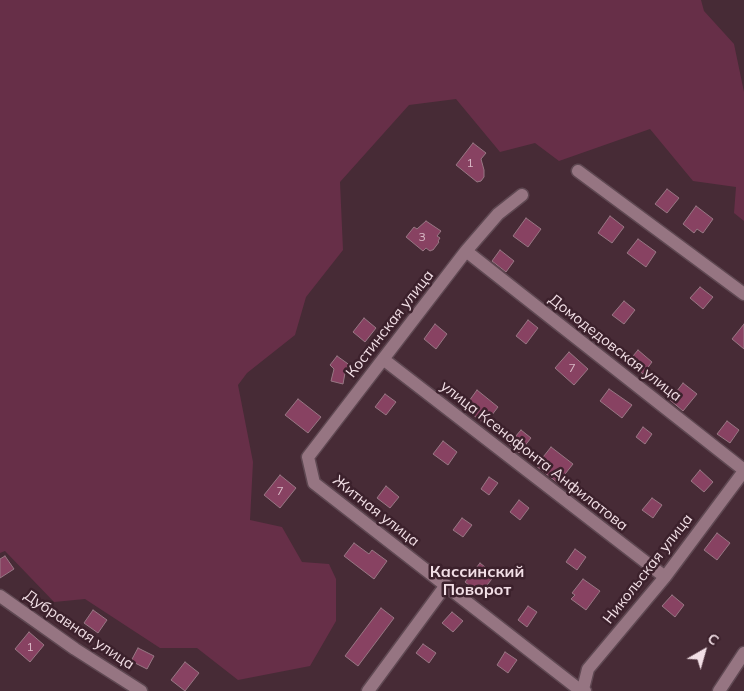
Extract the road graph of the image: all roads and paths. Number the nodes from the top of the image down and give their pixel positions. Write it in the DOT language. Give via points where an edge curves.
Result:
graph roads {
  1 [pos="578,170"];
  2 [pos="522,195"];
  3 [pos="466,251"];
  4 [pos="744,294"];
  5 [pos="383,359"];
  6 [pos="744,471"];
  7 [pos="314,483"];
  8 [pos="665,577"];
  9 [pos="446,586"];
  10 [pos="0,596"];
  11 [pos="744,654"];
  12 [pos="579,689"];
  13 [pos="141,691"];
  14 [pos="368,691"];
  15 [pos="719,691"];
  1 -- 4 [label="street"];
  2 -- 3 [label="street, Костинская улица" via="498,214"];
  3 -- 5 [label="street, Костинская улица"];
  3 -- 6 [label="street, Домодедовская улица"];
  5 -- 7 [label="street, Костинская улица" via="308,457"];
  5 -- 8 [label="street, улица Ксенофонта Анфилатова"];
  6 -- 8 [label="street, Никольская улица"];
  7 -- 9 [label="street, Житная улица"];
  8 -- 12 [label="street, Никольская улица" via="588,669"];
  9 -- 12 [label="street, Житная улица"];
  9 -- 14 [label="street"];
  10 -- 13 [label="street, Дубравная улица" via="75,650"];
  11 -- 15 [label="street"];
}
